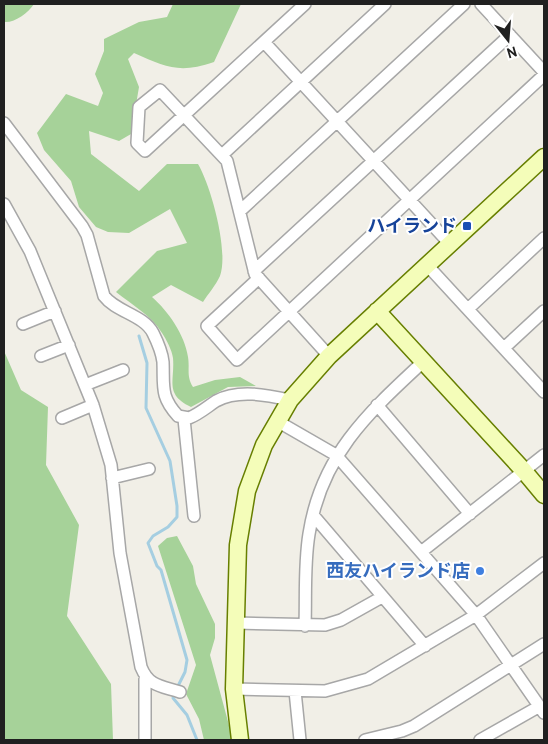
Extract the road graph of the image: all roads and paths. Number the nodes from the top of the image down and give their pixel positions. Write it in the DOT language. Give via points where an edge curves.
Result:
graph roads {
  1 [pos="305,4"];
  2 [pos="385,4"];
  3 [pos="464,4"];
  4 [pos="481,4"];
  5 [pos="510,35"];
  6 [pos="264,42"];
  7 [pos="544,74"];
  8 [pos="301,82"];
  9 [pos="185,115"];
  10 [pos="336,122"];
  11 [pos="4,123"];
  12 [pos="222,155"];
  13 [pos="544,157"];
  14 [pos="374,160"];
  15 [pos="410,200"];
  16 [pos="4,204"];
  17 [pos="240,211"];
  18 [pos="544,238"];
  19 [pos="450,244"];
  20 [pos="427,265"];
  21 [pos="256,275"];
  22 [pos="468,308"];
  23 [pos="55,311"];
  24 [pos="377,311"];
  25 [pos="289,312"];
  26 [pos="544,312"];
  27 [pos="23,324"];
  28 [pos="69,345"];
  29 [pos="504,348"];
  30 [pos="41,356"];
  31 [pos="329,356"];
  32 [pos="424,361"];
  33 [pos="123,370"];
  34 [pos="85,385"];
  35 [pos="543,388"];
  36 [pos="290,400"];
  37 [pos="93,405"];
  38 [pos="377,405"];
  39 [pos="62,418"];
  40 [pos="184,419"];
  41 [pos="277,421"];
  42 [pos="336,455"];
  43 [pos="544,455"];
  44 [pos="149,469"];
  45 [pos="524,471"];
  46 [pos="112,478"];
  47 [pos="544,495"];
  48 [pos="470,514"];
  49 [pos="313,515"];
  50 [pos="194,516"];
  51 [pos="421,552"];
  52 [pos="544,563"];
  53 [pos="382,596"];
  54 [pos="476,615"];
  55 [pos="236,623"];
  56 [pos="304,626"];
  57 [pos="544,644"];
  58 [pos="425,646"];
  59 [pos="512,666"];
  60 [pos="146,679"];
  61 [pos="234,689"];
  62 [pos="177,691"];
  63 [pos="295,691"];
  64 [pos="542,709"];
  65 [pos="146,740"];
  66 [pos="240,740"];
  67 [pos="300,740"];
  68 [pos="365,740"];
  69 [pos="480,740"];
  1 -- 6 [label="street"];
  2 -- 8 [label="street"];
  3 -- 10 [label="street"];
  4 -- 5 [label="street"];
  5 -- 7 [label="street"];
  5 -- 14 [label="street"];
  6 -- 8 [label="street"];
  6 -- 9 [label="street"];
  7 -- 15 [label="street"];
  8 -- 10 [label="street"];
  8 -- 12 [label="street"];
  9 -- 9 [label="street" via="160,90 139,108 137,143 145,151"];
  9 -- 12 [label="street"];
  10 -- 14 [label="street"];
  10 -- 17 [label="street"];
  11 -- 40 [label="street" via="82,226 104,296 110,304 139,319 152,332 162,360 164,397"];
  12 -- 17 [label="street" via="227,161"];
  13 -- 19 [label="street"];
  14 -- 15 [label="street"];
  14 -- 21 [label="street"];
  15 -- 19 [label="street"];
  15 -- 25 [label="street"];
  16 -- 23 [label="street" via="30,251"];
  17 -- 21 [label="street"];
  18 -- 22 [label="street"];
  19 -- 20 [label="street"];
  20 -- 22 [label="street"];
  20 -- 24 [label="street"];
  21 -- 25 [label="street"];
  21 -- 25 [label="street" via="207,326 237,360"];
  22 -- 29 [label="street"];
  23 -- 27 [label="street"];
  23 -- 28 [label="street"];
  24 -- 31 [label="street"];
  24 -- 32 [label="street"];
  25 -- 31 [label="street"];
  26 -- 29 [label="street"];
  28 -- 30 [label="street"];
  28 -- 34 [label="street"];
  29 -- 35 [label="street"];
  31 -- 36 [label="street"];
  32 -- 38 [label="street"];
  32 -- 45 [label="street"];
  33 -- 34 [label="street"];
  34 -- 37 [label="street"];
  36 -- 40 [label="street" via="234,395"];
  36 -- 41 [label="street"];
  37 -- 39 [label="street"];
  37 -- 46 [label="street"];
  38 -- 42 [label="street"];
  38 -- 48 [label="street"];
  40 -- 50 [label="street"];
  41 -- 42 [label="street"];
  41 -- 55 [label="street" via="254,466 241,515"];
  42 -- 49 [label="street"];
  42 -- 51 [label="street"];
  43 -- 45 [label="street"];
  44 -- 46 [label="street"];
  45 -- 47 [label="street"];
  45 -- 48 [label="street"];
  46 -- 60 [label="street" via="120,552 141,668"];
  48 -- 51 [label="street"];
  49 -- 53 [label="street"];
  49 -- 56 [label="street" via="307,555"];
  51 -- 54 [label="street"];
  52 -- 54 [label="street"];
  53 -- 56 [label="street" via="341,620 326,625"];
  53 -- 58 [label="street"];
  54 -- 58 [label="street"];
  54 -- 59 [label="street"];
  55 -- 56 [label="street"];
  55 -- 61 [label="street"];
  57 -- 59 [label="street"];
  58 -- 63 [label="street" via="375,675 348,686 325,691"];
  59 -- 64 [label="street"];
  59 -- 68 [label="street" via="414,726"];
  60 -- 62 [label="street"];
  60 -- 65 [label="street"];
  61 -- 63 [label="street"];
  61 -- 66 [label="street"];
  63 -- 67 [label="street"];
  64 -- 69 [label="street"];
}
